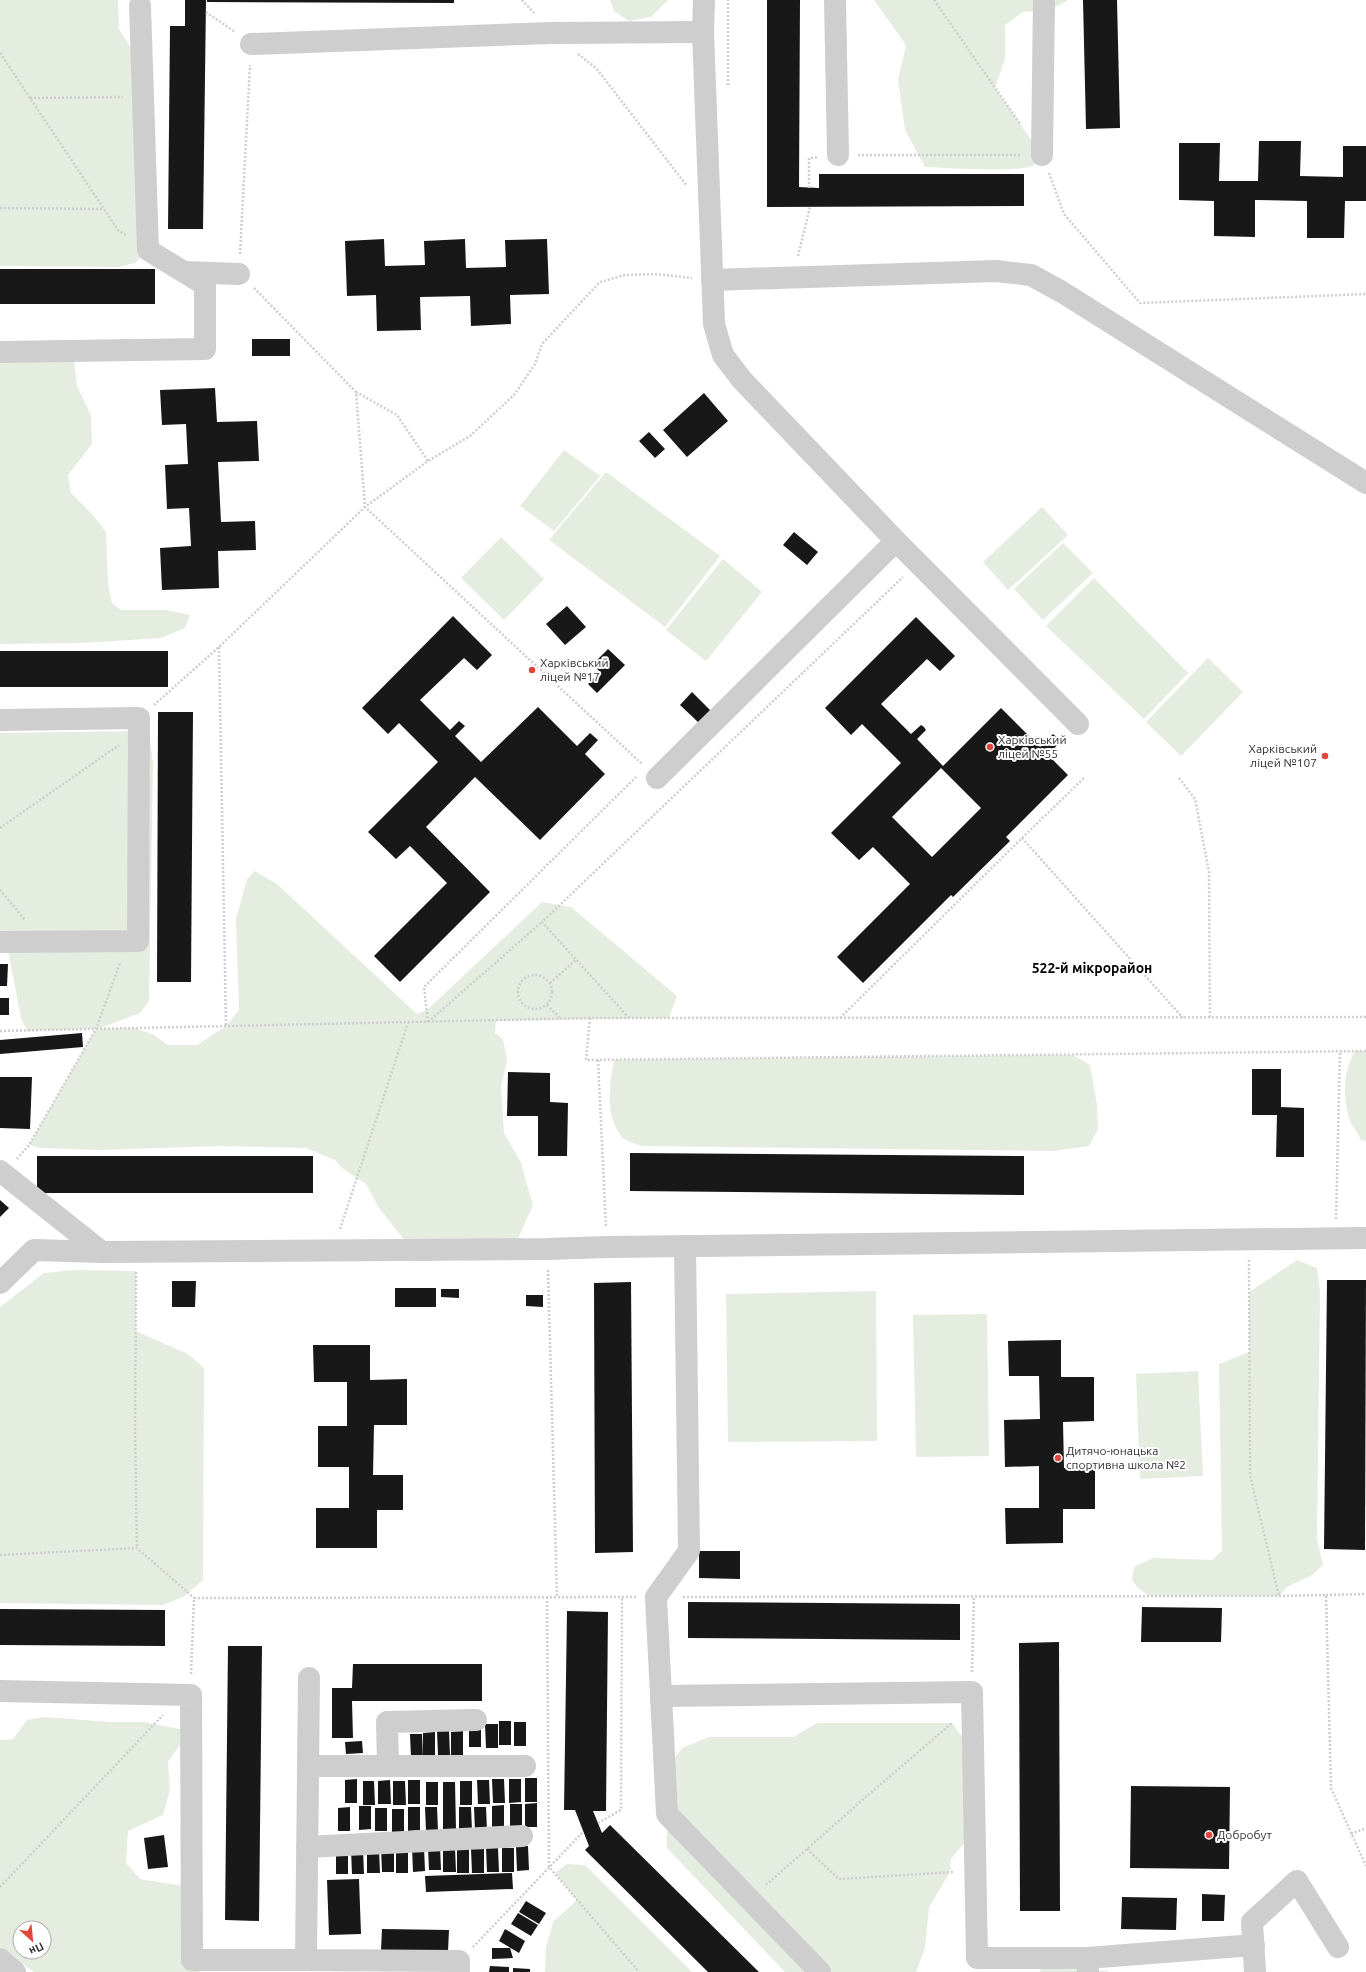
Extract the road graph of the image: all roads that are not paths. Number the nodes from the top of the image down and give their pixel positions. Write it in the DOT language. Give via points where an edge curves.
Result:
graph roads {
  1 [pos="704,0"];
  2 [pos="835,0"];
  3 [pos="1044,0"];
  4 [pos="140,6"];
  5 [pos="703,32"];
  6 [pos="251,44"];
  7 [pos="838,155"];
  8 [pos="1042,155"];
  9 [pos="183,272"];
  10 [pos="239,274"];
  11 [pos="712,280"];
  12 [pos="0,352"];
  13 [pos="1366,483"];
  14 [pos="896,541"];
  15 [pos="0,720"];
  16 [pos="1078,724"];
  17 [pos="652,773"];
  18 [pos="0,942"];
  19 [pos="2,1173"];
  20 [pos="1366,1238"];
  21 [pos="685,1246"];
  22 [pos="102,1252"];
  23 [pos="0,1282"];
  24 [pos="308,1678"];
  25 [pos="0,1690"];
  26 [pos="661,1696"];
  27 [pos="476,1720"];
  28 [pos="308,1766"];
  29 [pos="388,1766"];
  30 [pos="525,1766"];
  31 [pos="522,1836"];
  32 [pos="307,1847"];
  33 [pos="1254,1945"];
  34 [pos="1338,1947"];
  35 [pos="0,1959"];
  36 [pos="306,1960"];
  37 [pos="1088,1965"];
  38 [pos="271,1966"];
  39 [pos="459,1967"];
  40 [pos="14,1972"];
  41 [pos="820,1972"];
  42 [pos="1255,1972"];
  1 -- 5 [label="lane"];
  2 -- 7 [label="lane"];
  3 -- 8 [label="lane"];
  4 -- 9 [label="lane" via="148,250"];
  5 -- 6 [label="lane" via="552,33"];
  5 -- 11 [label="lane"];
  9 -- 10 [label="lane"];
  9 -- 12 [label="lane" via="205,285 205,349"];
  11 -- 13 [label="lane" via="996,271 1031,276 1062,292"];
  11 -- 14 [label="lane" via="714,324 723,355 742,380"];
  14 -- 16 [label="lane"];
  14 -- 17 [label="lane"];
  15 -- 18 [label="lane" via="139,724 138,941"];
  19 -- 22 [label="lane"];
  20 -- 21 [label="lane"];
  21 -- 22 [label="lane"];
  21 -- 26 [label="lane" via="689,1551 656,1597"];
  22 -- 23 [label="lane" via="34,1250"];
  24 -- 28 [label="lane"];
  25 -- 38 [label="lane" via="187,1694 192,1960"];
  26 -- 37 [label="lane" via="972,1699 977,1958"];
  26 -- 41 [label="lane" via="667,1814"];
  27 -- 29 [label="lane" via="387,1722"];
  28 -- 29 [label="lane"];
  28 -- 32 [label="lane"];
  29 -- 30 [label="lane"];
  31 -- 32 [label="lane"];
  32 -- 36 [label="lane"];
  33 -- 34 [label="lane" via="1252,1922 1297,1880"];
  33 -- 37 [label="lane"];
  33 -- 42 [label="lane"];
  35 -- 40 [label="lane"];
  36 -- 38 [label="lane"];
  36 -- 39 [label="lane"];
}
